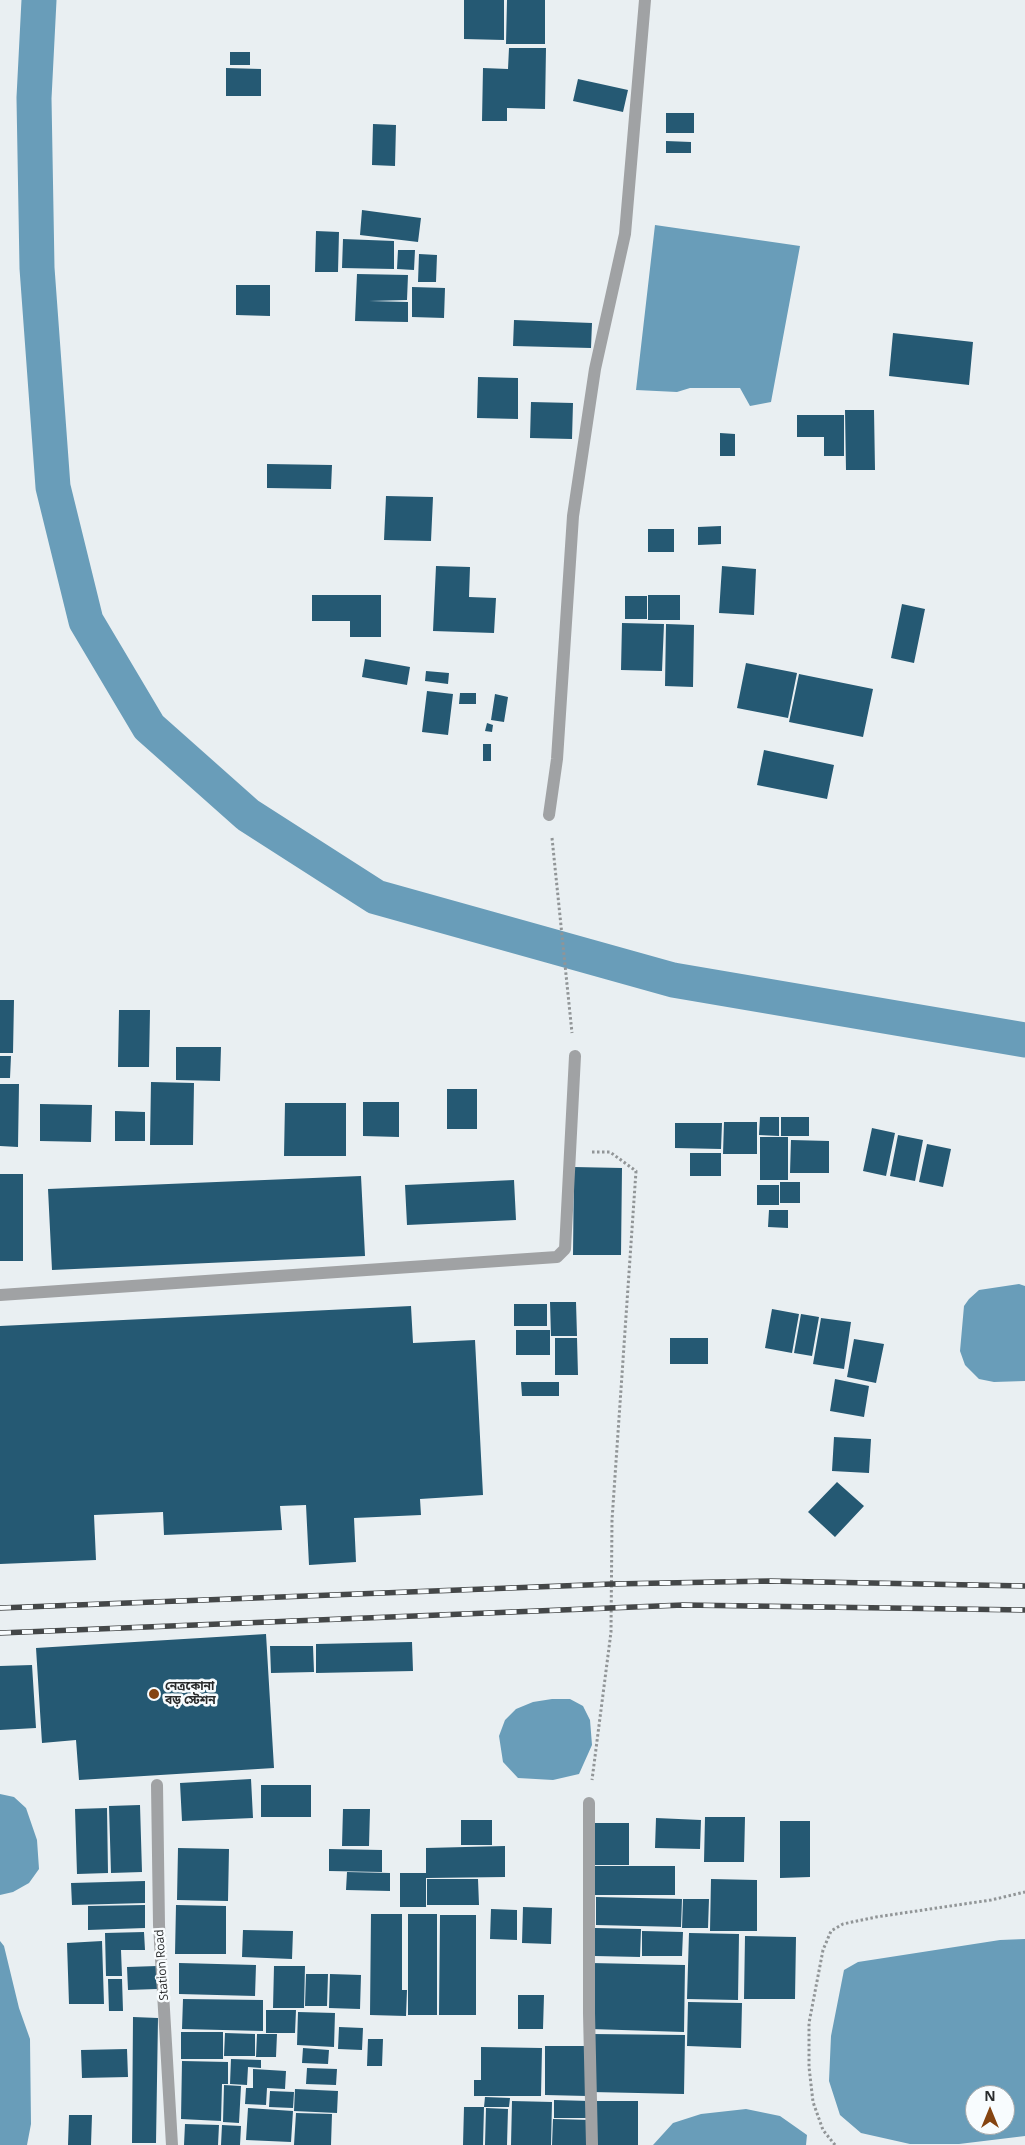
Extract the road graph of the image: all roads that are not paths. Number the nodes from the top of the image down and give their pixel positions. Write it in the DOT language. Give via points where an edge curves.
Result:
graph roads {
  1 [pos="646,0"];
  2 [pos="549,815"];
  3 [pos="575,1056"];
  4 [pos="0,1295"];
  5 [pos="157,1786"];
  6 [pos="589,1803"];
  7 [pos="172,2145"];
  8 [pos="592,2145"];
  1 -- 2 [label="street" via="625,234 595,369 573,516 557,759"];
  3 -- 4 [label="street" via="565,1249 557,1257"];
  5 -- 7 [label="street, Station Road" via="159,1925"];
  6 -- 8 [label="street"];
}
